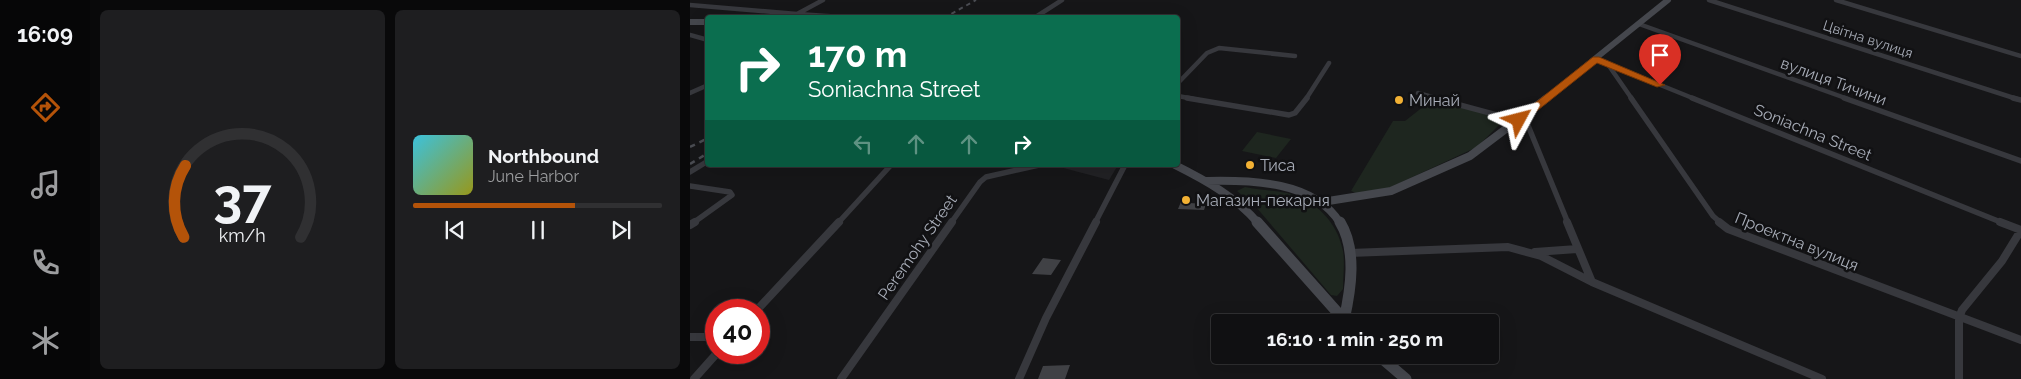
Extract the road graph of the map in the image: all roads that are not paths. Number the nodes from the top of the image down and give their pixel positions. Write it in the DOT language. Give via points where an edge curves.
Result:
graph roads {
  1 [pos="823,0"];
  2 [pos="1062,0"];
  3 [pos="1668,0"];
  4 [pos="1709,0"];
  5 [pos="1836,0"];
  6 [pos="690,5"];
  7 [pos="797,14"];
  8 [pos="812,15"];
  9 [pos="1039,15"];
  10 [pos="690,22"];
  11 [pos="705,22"];
  12 [pos="1640,24"];
  13 [pos="690,35"];
  14 [pos="705,39"];
  15 [pos="1295,56"];
  16 [pos="2021,56"];
  17 [pos="1596,59"];
  18 [pos="1329,63"];
  19 [pos="1607,64"];
  20 [pos="1180,82"];
  21 [pos="705,86"];
  22 [pos="690,93"];
  23 [pos="1418,93"];
  24 [pos="1180,96"];
  25 [pos="2021,100"];
  26 [pos="1519,120"];
  27 [pos="2021,161"];
  28 [pos="705,163"];
  29 [pos="889,167"];
  30 [pos="1034,167"];
  31 [pos="1124,167"];
  32 [pos="1179,167"];
  33 [pos="690,172"];
  34 [pos="1207,181"];
  35 [pos="690,186"];
  36 [pos="1322,202"];
  37 [pos="690,225"];
  38 [pos="2021,230"];
  39 [pos="1577,250"];
  40 [pos="1536,252"];
  41 [pos="1350,253"];
  42 [pos="1592,282"];
  43 [pos="767,299"];
  44 [pos="1339,314"];
  45 [pos="1346,314"];
  46 [pos="1960,318"];
  47 [pos="690,337"];
  48 [pos="705,337"];
  49 [pos="2021,340"];
  50 [pos="707,364"];
  51 [pos="1388,364"];
  52 [pos="694,379"];
  53 [pos="840,379"];
  54 [pos="1019,379"];
  55 [pos="1406,379"];
  56 [pos="1822,379"];
  57 [pos="1959,379"];
  1 -- 7 [label="street"];
  2 -- 9 [label="street"];
  3 -- 12 [label="street"];
  4 -- 25 [label="street, Цвітна вулиця"];
  5 -- 16 [label="street"];
  6 -- 7 [label="street"];
  7 -- 8 [label="street"];
  10 -- 11 [label="street"];
  12 -- 17 [label="street"];
  12 -- 27 [label="street, вулиця Тичини"];
  13 -- 14 [label="street"];
  15 -- 20 [label="street" via="1218,48 1207,53"];
  17 -- 19 [label="street, Soniachna Street"];
  17 -- 26 [label="street"];
  18 -- 24 [label="street" via="1300,108 1289,115"];
  19 -- 38 [label="street, Soniachna Street"];
  19 -- 46 [label="street, Проектна вулиця" via="1720,223 1742,235"];
  21 -- 22 [label="street"];
  23 -- 26 [label="street"];
  26 -- 36 [label="street" via="1470,156 1399,188"];
  26 -- 39 [label="street" via="1527,123"];
  28 -- 33 [label="street"];
  29 -- 43 [label="street"];
  30 -- 53 [label="street, Peremohy Street" via="992,174 980,182"];
  31 -- 54 [label="street" via="1046,318"];
  32 -- 34 [label="main road"];
  34 -- 36 [label="street" via="1264,183"];
  34 -- 44 [label="street" via="1248,211"];
  35 -- 37 [label="street" via="730,192 732,195"];
  36 -- 41 [label="street" via="1342,226"];
  38 -- 46 [label="street" via="2002,261 1962,310"];
  39 -- 40 [label="street"];
  39 -- 42 [label="street"];
  40 -- 41 [label="street" via="1508,247"];
  40 -- 42 [label="street"];
  41 -- 45 [label="street" via="1351,290"];
  42 -- 56 [label="street"];
  46 -- 49 [label="street, Проектна вулиця"];
  46 -- 57 [label="street"];
  47 -- 48 [label="street"];
  50 -- 52 [label="street"];
  51 -- 55 [label="street"];
}
